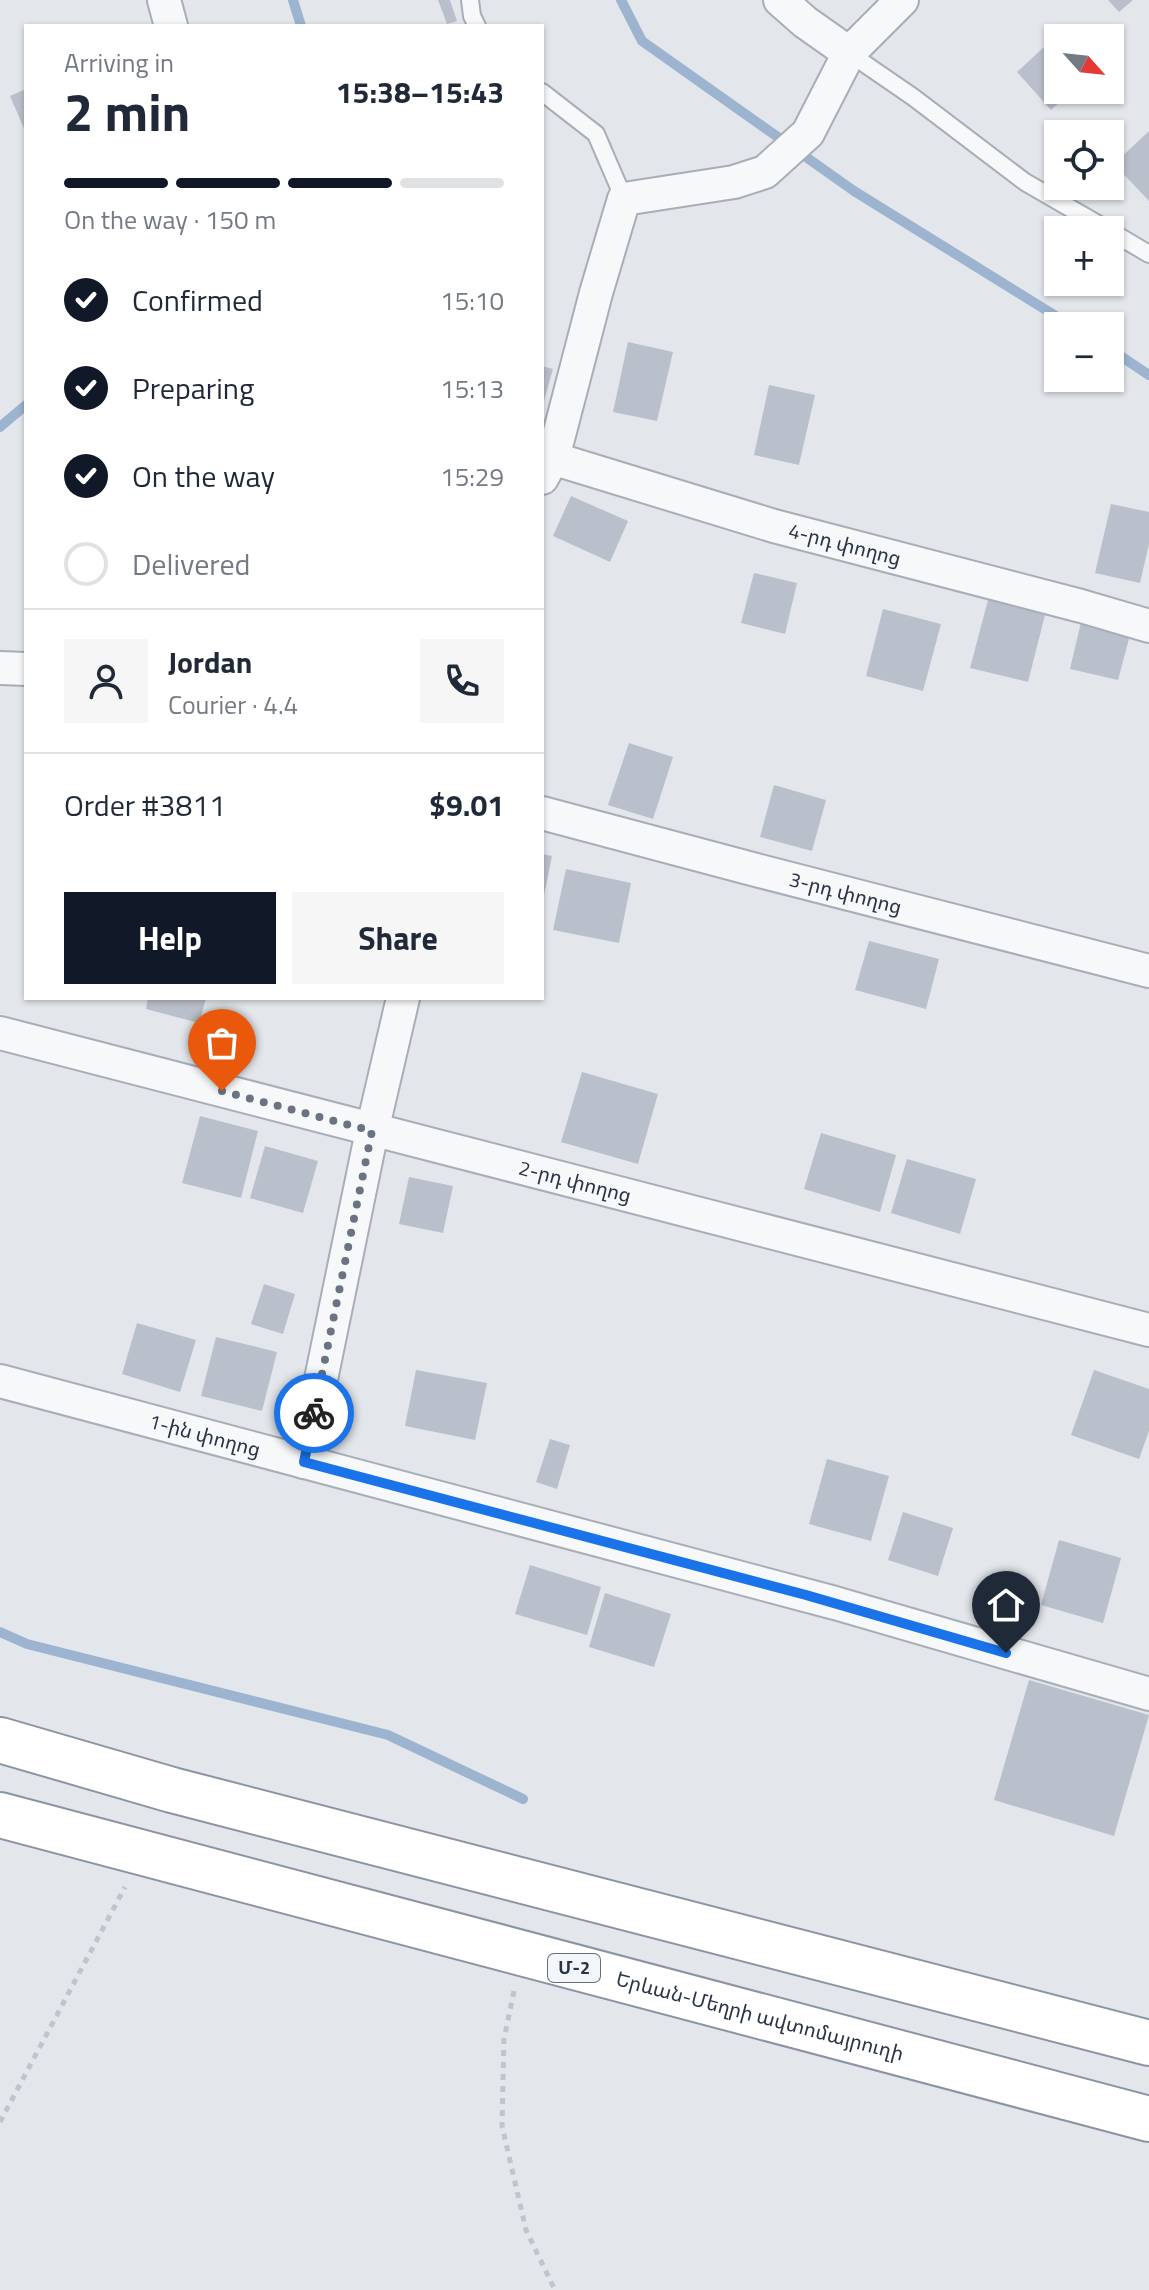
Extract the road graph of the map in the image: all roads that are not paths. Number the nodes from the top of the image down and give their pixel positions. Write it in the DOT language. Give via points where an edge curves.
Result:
graph roads {
  1 [pos="164,0"];
  2 [pos="470,0"];
  3 [pos="780,0"];
  4 [pos="902,0"];
  5 [pos="170,24"];
  6 [pos="476,24"];
  7 [pos="849,53"];
  8 [pos="544,94"];
  9 [pos="624,199"];
  10 [pos="1084,216"];
  11 [pos="1124,239"];
  12 [pos="1149,254"];
  13 [pos="546,464"];
  14 [pos="1149,626"];
  15 [pos="0,668"];
  16 [pos="24,669"];
  17 [pos="544,814"];
  18 [pos="1149,971"];
  19 [pos="403,1000"];
  20 [pos="0,1033"];
  21 [pos="372,1131"];
  22 [pos="1149,1330"];
  23 [pos="0,1381"];
  24 [pos="304,1462"];
  25 [pos="1149,1694"];
  26 [pos="0,1740"];
  27 [pos="0,1815"];
  28 [pos="1149,2043"];
  29 [pos="1149,2119"];
  1 -- 5 [label="street"];
  2 -- 6 [label="lane"];
  3 -- 7 [label="street"];
  4 -- 7 [label="street"];
  7 -- 9 [label="street" via="808,133 765,172"];
  7 -- 10 [label="lane" via="1025,182"];
  8 -- 9 [label="lane" via="596,134"];
  9 -- 13 [label="street"];
  11 -- 12 [label="lane"];
  13 -- 14 [label="street, 4-րդ փողոց"];
  15 -- 16 [label="street"];
  17 -- 18 [label="street, 3-րդ փողոց"];
  19 -- 21 [label="street"];
  20 -- 21 [label="street, 2-րդ փողոց"];
  21 -- 22 [label="street, 2-րդ փողոց"];
  21 -- 24 [label="street"];
  23 -- 24 [label="street, 1-ին փողոց"];
  24 -- 25 [label="street, 1-ին փողոց" via="820,1599"];
  26 -- 28 [label="highway" via="172,1790"];
  27 -- 29 [label="highway, Երևան-Մեղրի ավտոմայրուղի / Մ-2"];
}
